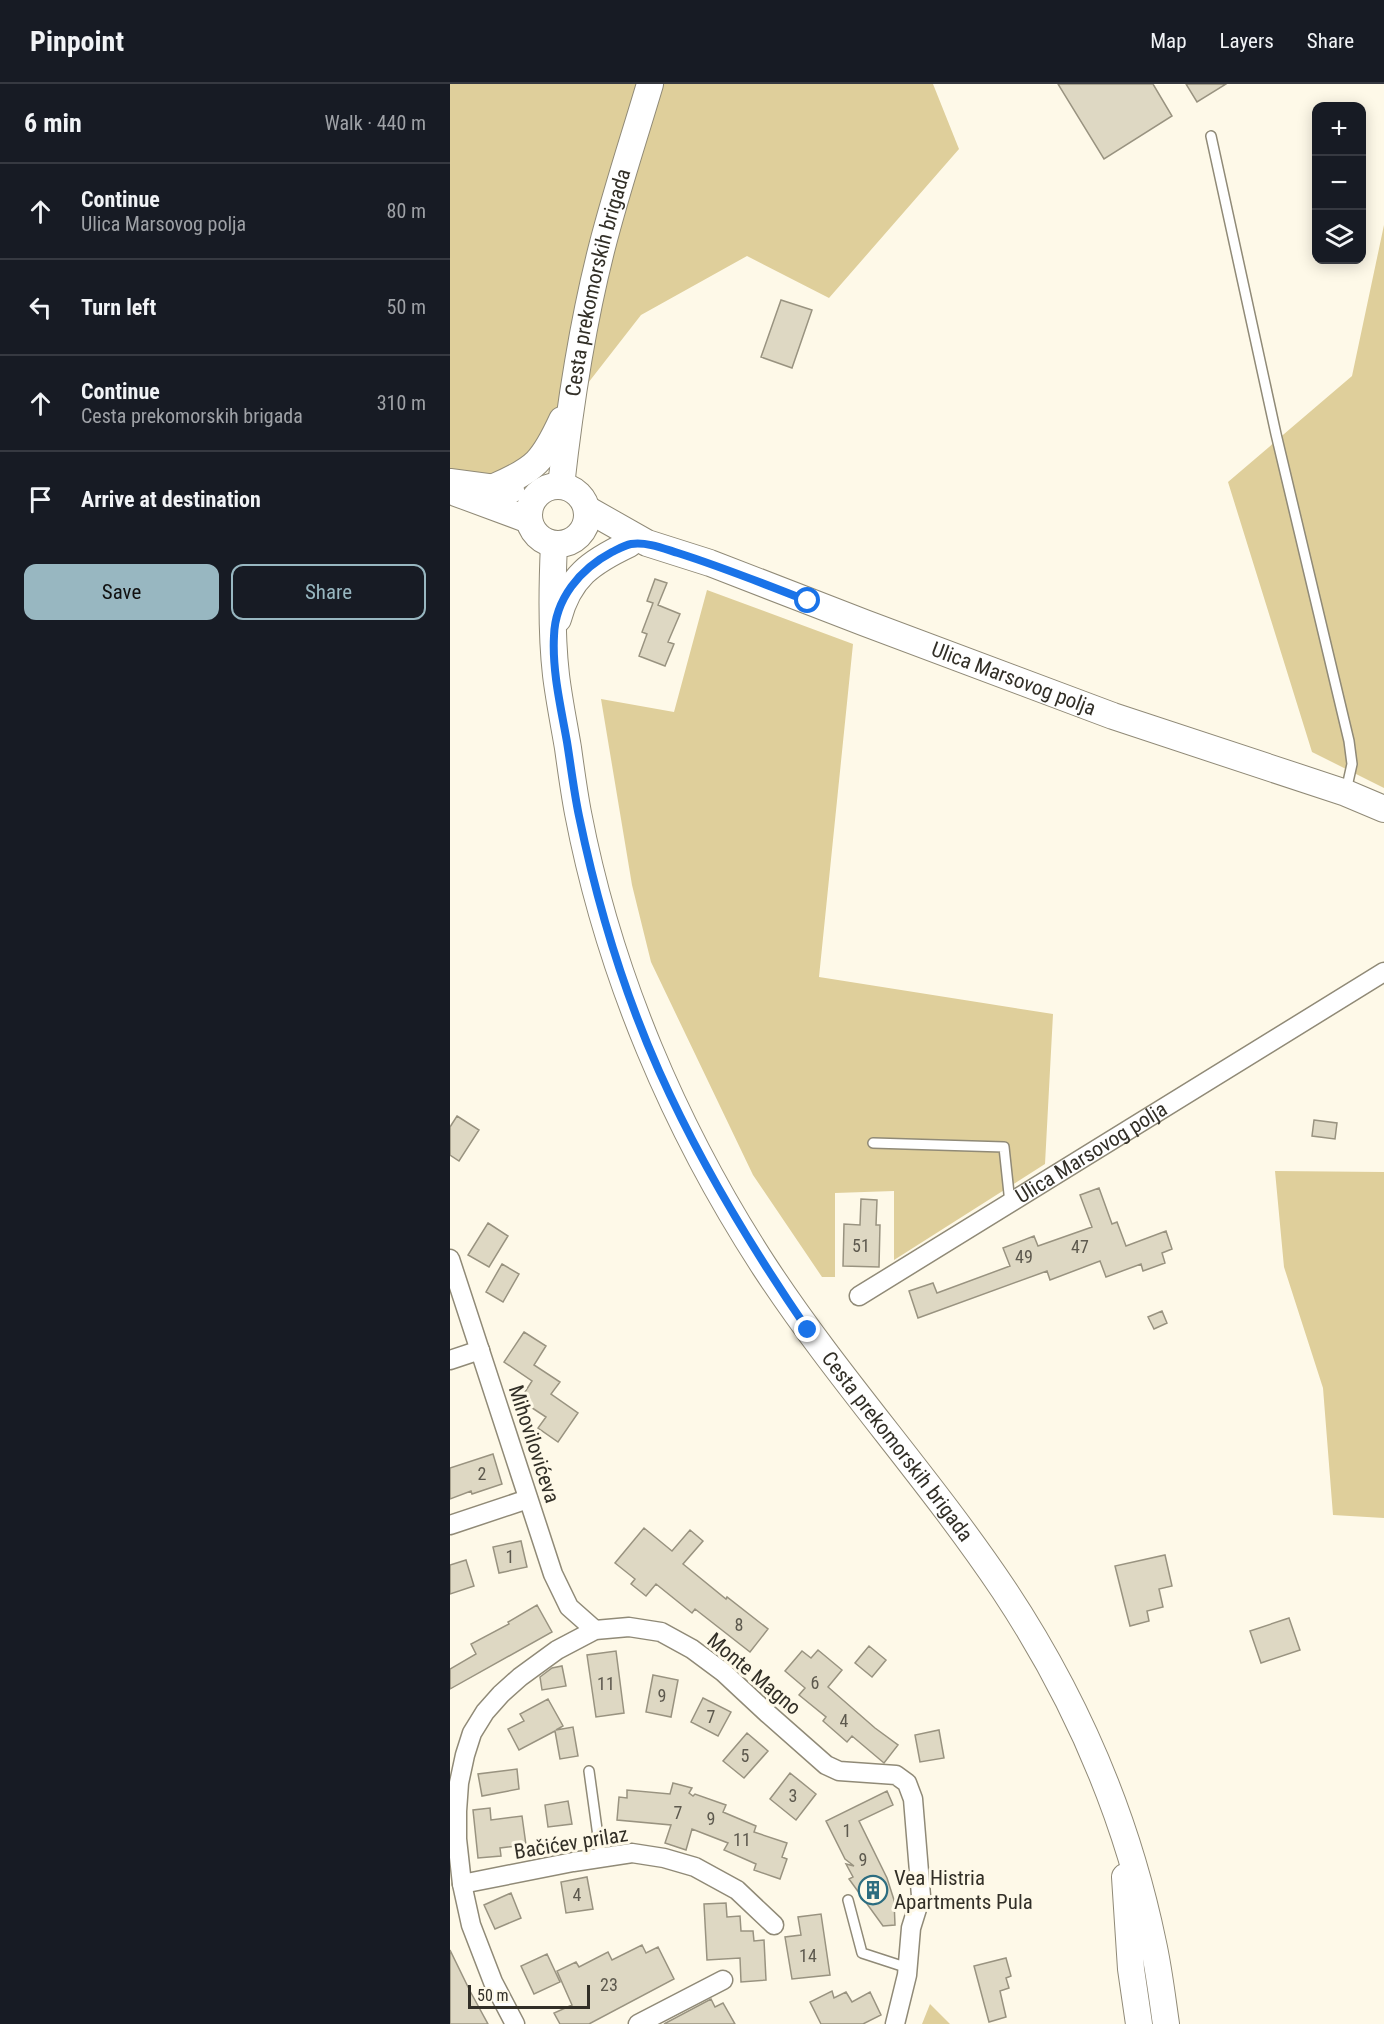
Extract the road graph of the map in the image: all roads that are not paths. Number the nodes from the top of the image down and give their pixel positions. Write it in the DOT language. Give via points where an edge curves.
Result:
graph roads {
  1 [pos="650,84"];
  2 [pos="1211,136"];
  3 [pos="571,401"];
  4 [pos="450,482"];
  5 [pos="494,486"];
  6 [pos="549,490"];
  7 [pos="450,491"];
  8 [pos="587,509"];
  9 [pos="530,520"];
  10 [pos="579,536"];
  11 [pos="554,544"];
  12 [pos="638,544"];
  13 [pos="554,634"];
  14 [pos="1346,794"];
  15 [pos="1384,809"];
  16 [pos="1384,972"];
  17 [pos="873,1143"];
  18 [pos="1010,1203"];
  19 [pos="450,1259"];
  20 [pos="859,1296"];
  21 [pos="480,1350"];
  22 [pos="450,1360"];
  23 [pos="528,1499"];
  24 [pos="450,1525"];
  25 [pos="595,1630"];
  26 [pos="589,1771"];
  27 [pos="1123,1832"];
  28 [pos="601,1857"];
  29 [pos="462,1884"];
  30 [pos="848,1900"];
  31 [pos="774,1925"];
  32 [pos="908,1968"];
  33 [pos="723,1980"];
  34 [pos="515,2024"];
  35 [pos="638,2024"];
  36 [pos="895,2024"];
  37 [pos="1139,2024"];
  38 [pos="1166,2024"];
  1 -- 3 [label="main road, Cesta prekomorskih brigada" via="602,247"];
  2 -- 14 [label="lane" via="1349,741 1352,764"];
  3 -- 5 [label="main road" via="539,461"];
  3 -- 6 [label="main road, Cesta prekomorskih brigada"];
  4 -- 5 [label="main road"];
  5 -- 6 [label="main road"];
  6 -- 8 [label="main road" via="578,493"];
  6 -- 9 [label="main road" via="530,509"];
  7 -- 9 [label="main road"];
  8 -- 10 [label="main road" via="586,525"];
  8 -- 12 [label="main road, Ulica Marsovog polja"];
  9 -- 11 [label="main road" via="536,534"];
  10 -- 11 [label="main road" via="568,543"];
  10 -- 12 [label="main road, Ulica Marsovog polja"];
  11 -- 13 [label="main road, Cesta prekomorskih brigada"];
  12 -- 13 [label="main road" via="601,558 581,573 566,594"];
  12 -- 14 [label="main road, Ulica Marsovog polja" via="710,563 1113,716"];
  13 -- 27 [label="main road, Cesta prekomorskih brigada" via="556,676 576,803 593,878 625,985 674,1104 717,1187 772,1277 984,1562 1044,1654 1087,1740"];
  14 -- 15 [label="main road, Ulica Marsovog polja"];
  16 -- 18 [label="street, Ulica Marsovog polja"];
  17 -- 18 [label="lane" via="1004,1147"];
  18 -- 20 [label="street, Ulica Marsovog polja"];
  19 -- 21 [label="street, Mihovilovićeva"];
  21 -- 22 [label="street"];
  21 -- 23 [label="street, Mihovilovićeva"];
  23 -- 24 [label="street"];
  23 -- 25 [label="street, Mihovilovićeva" via="553,1574 569,1607"];
  25 -- 29 [label="street, Monte Magno" via="557,1650 520,1677 496,1700 472,1733 459,1783 457,1811"];
  25 -- 32 [label="street, Monte Magno" via="629,1627 661,1632 723,1672 826,1765 839,1771 896,1775 907,1783 914,1799 921,1896 911,1928"];
  26 -- 28 [label="lane"];
  27 -- 37 [label="main road, Cesta prekomorskih brigada" via="1130,1957"];
  27 -- 38 [label="main road, Cesta prekomorskih brigada" via="1153,1943"];
  28 -- 29 [label="street, Bačićev prilaz"];
  28 -- 31 [label="street, Bačićev prilaz" via="632,1853 695,1867 737,1890"];
  29 -- 34 [label="street, Monte Magno" via="471,1925 493,1982"];
  30 -- 32 [label="lane" via="862,1953"];
  32 -- 36 [label="street"];
  33 -- 35 [label="street"];
}
